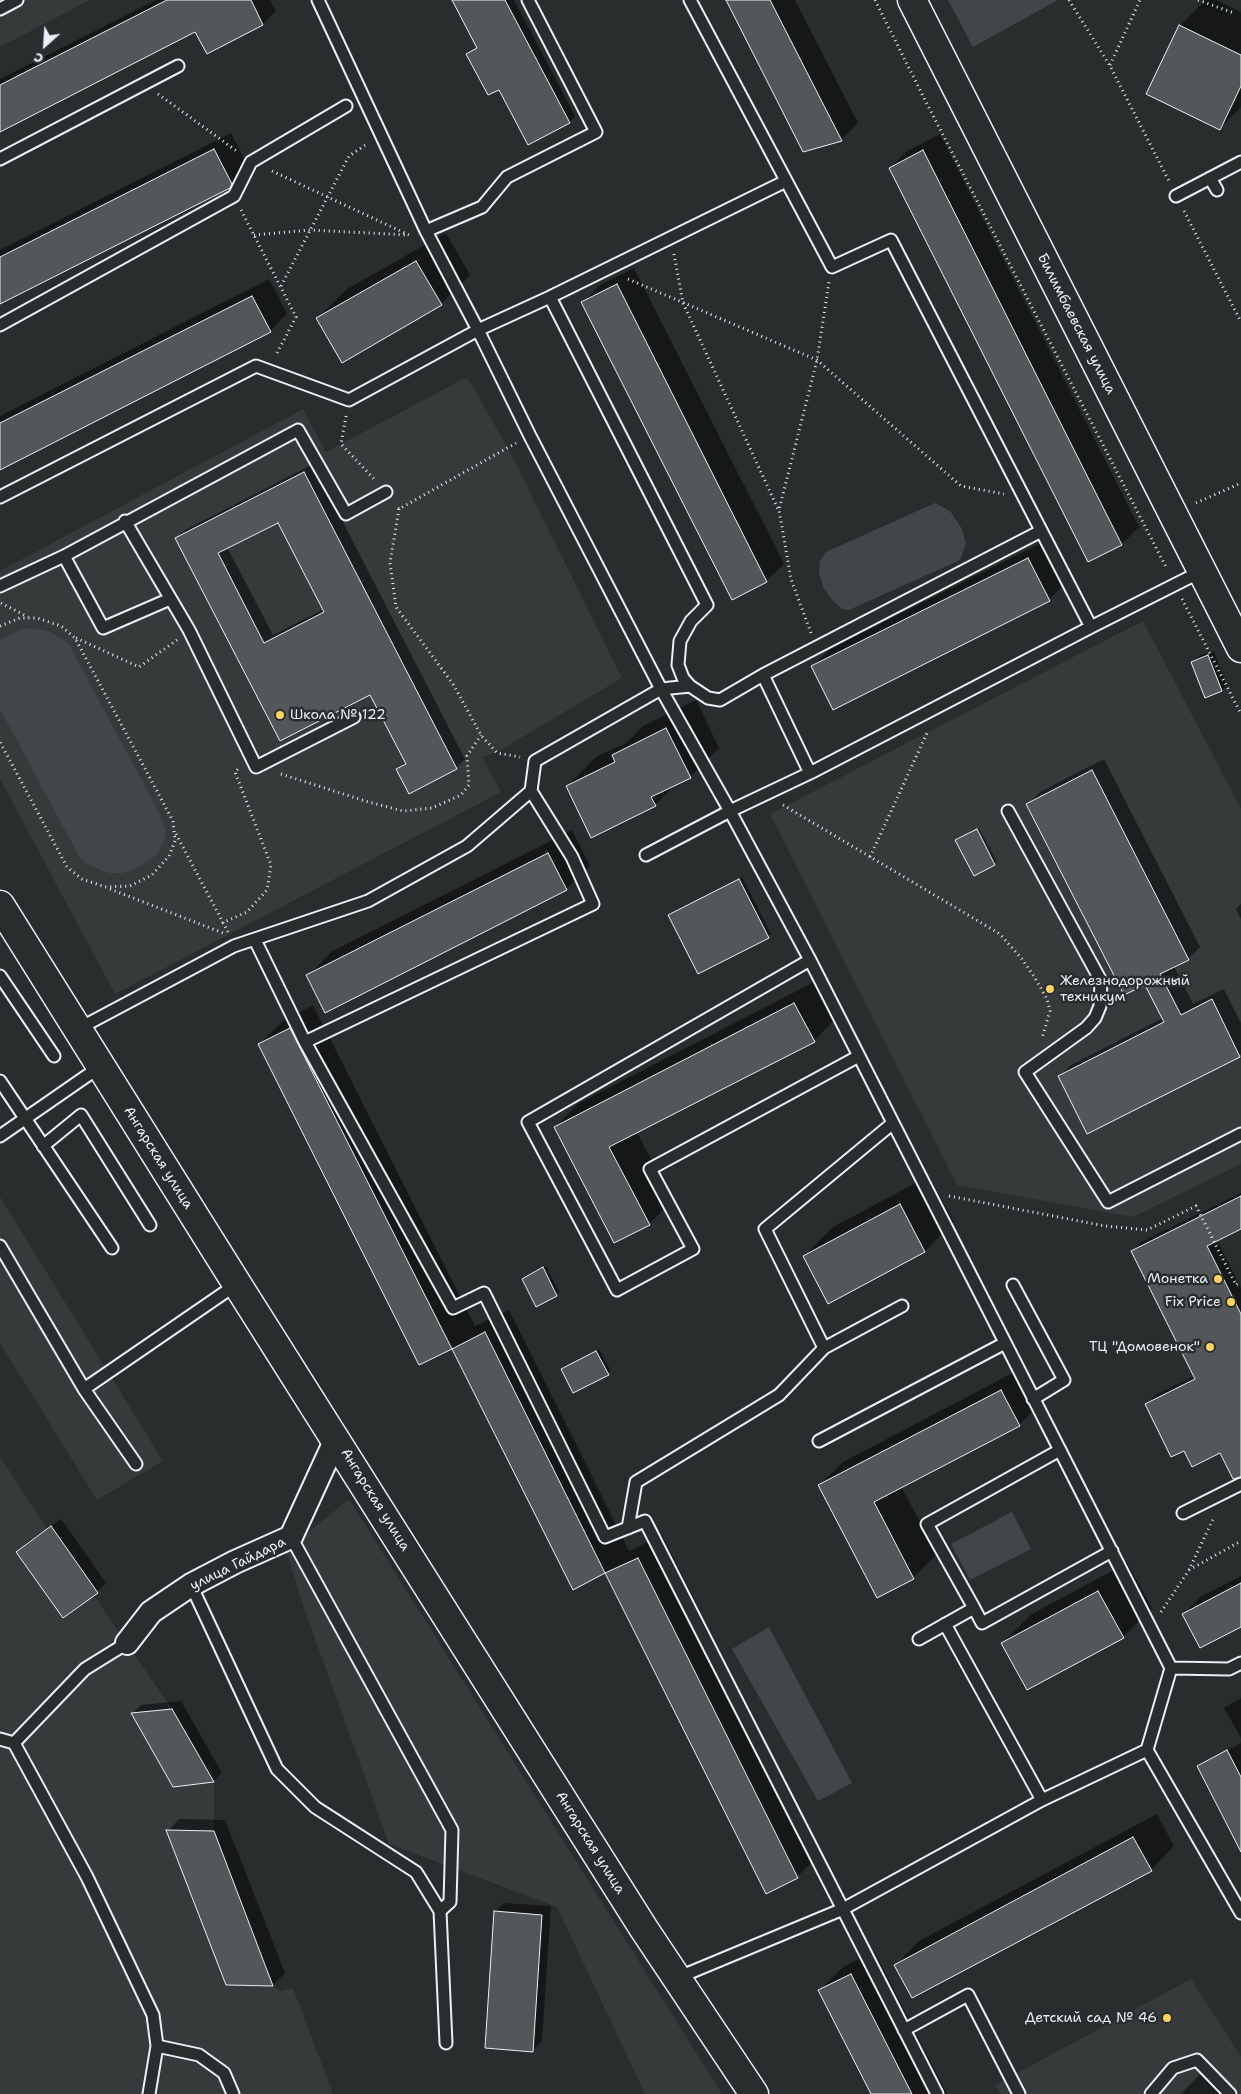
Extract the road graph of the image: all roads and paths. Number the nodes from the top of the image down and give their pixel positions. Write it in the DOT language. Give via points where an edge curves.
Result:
graph roads {
  1 [pos="17,0"];
  2 [pos="318,0"];
  3 [pos="528,0"];
  4 [pos="690,0"];
  5 [pos="876,0"];
  6 [pos="912,0"];
  7 [pos="1069,0"];
  8 [pos="1140,0"];
  9 [pos="1198,0"];
  10 [pos="0,9"];
  11 [pos="1234,14"];
  12 [pos="178,66"];
  13 [pos="1110,66"];
  14 [pos="144,84"];
  15 [pos="346,106"];
  16 [pos="382,134"];
  17 [pos="0,159"];
  18 [pos="251,162"];
  19 [pos="1241,162"];
  20 [pos="1210,178"];
  21 [pos="786,181"];
  22 [pos="1217,190"];
  23 [pos="234,196"];
  24 [pos="1176,196"];
  25 [pos="327,198"];
  26 [pos="310,230"];
  27 [pos="426,231"];
  28 [pos="410,235"];
  29 [pos="254,236"];
  30 [pos="671,238"];
  31 [pos="832,267"];
  32 [pos="606,270"];
  33 [pos="281,287"];
  34 [pos="550,298"];
  35 [pos="683,303"];
  36 [pos="1241,322"];
  37 [pos="0,325"];
  38 [pos="478,330"];
  39 [pos="817,360"];
  40 [pos="268,370"];
  41 [pos="349,400"];
  42 [pos="530,436"];
  43 [pos="1241,483"];
  44 [pos="386,492"];
  45 [pos="0,496"];
  46 [pos="1024,498"];
  47 [pos="1191,506"];
  48 [pos="399,509"];
  49 [pos="778,510"];
  50 [pos="125,521"];
  51 [pos="1041,531"];
  52 [pos="64,556"];
  53 [pos="1202,571"];
  54 [pos="1175,585"];
  55 [pos="0,586"];
  56 [pos="170,599"];
  57 [pos="0,603"];
  58 [pos="29,618"];
  59 [pos="0,626"];
  60 [pos="1091,627"];
  61 [pos="189,630"];
  62 [pos="75,638"];
  63 [pos="817,648"];
  64 [pos="1241,648"];
  65 [pos="763,675"];
  66 [pos="690,686"];
  67 [pos="662,688"];
  68 [pos="940,706"];
  69 [pos="1241,714"];
  70 [pos="354,717"];
  71 [pos="482,735"];
  72 [pos="0,742"];
  73 [pos="535,760"];
  74 [pos="253,762"];
  75 [pos="810,773"];
  76 [pos="531,791"];
  77 [pos="766,795"];
  78 [pos="730,811"];
  79 [pos="1008,811"];
  80 [pos="176,833"];
  81 [pos="646,855"];
  82 [pos="870,857"];
  83 [pos="105,888"];
  84 [pos="0,904"];
  85 [pos="222,923"];
  86 [pos="255,940"];
  87 [pos="810,960"];
  88 [pos="0,976"];
  89 [pos="78,1030"];
  90 [pos="305,1042"];
  91 [pos="54,1056"];
  92 [pos="859,1056"];
  93 [pos="1048,1056"];
  94 [pos="101,1066"];
  95 [pos="0,1082"];
  96 [pos="24,1119"];
  97 [pos="893,1123"];
  98 [pos="1241,1134"];
  99 [pos="0,1136"];
  100 [pos="43,1146"];
  101 [pos="929,1193"];
  102 [pos="150,1225"];
  103 [pos="0,1246"];
  104 [pos="112,1248"];
  105 [pos="237,1284"];
  106 [pos="1241,1284"];
  107 [pos="1013,1285"];
  108 [pos="902,1306"];
  109 [pos="1005,1343"];
  110 [pos="824,1348"];
  111 [pos="84,1389"];
  112 [pos="1034,1398"];
  113 [pos="336,1439"];
  114 [pos="819,1442"];
  115 [pos="1060,1450"];
  116 [pos="136,1464"];
  117 [pos="1241,1484"];
  118 [pos="1226,1491"];
  119 [pos="1183,1512"];
  120 [pos="628,1528"];
  121 [pos="291,1537"];
  122 [pos="1241,1541"];
  123 [pos="1112,1551"];
  124 [pos="1189,1570"];
  125 [pos="191,1585"];
  126 [pos="974,1608"];
  127 [pos="946,1624"];
  128 [pos="1150,1627"];
  129 [pos="919,1639"];
  130 [pos="127,1643"];
  131 [pos="1241,1662"];
  132 [pos="1171,1668"];
  133 [pos="0,1739"];
  134 [pos="14,1743"];
  135 [pos="1147,1750"];
  136 [pos="1042,1800"];
  137 [pos="843,1910"];
  138 [pos="440,1911"];
  139 [pos="1241,1913"];
  140 [pos="677,1978"];
  141 [pos="904,2030"];
  142 [pos="446,2043"];
  143 [pos="157,2046"];
  144 [pos="149,2094"];
  145 [pos="234,2094"];
  146 [pos="754,2094"];
  147 [pos="936,2094"];
  148 [pos="1019,2094"];
  149 [pos="1151,2094"];
  150 [pos="1230,2094"];
  1 -- 10 [label="lane"];
  2 -- 16 [label="lane"];
  3 -- 27 [label="lane" via="596,132 507,177 482,207"];
  4 -- 21 [label="lane"];
  5 -- 54 [label="path"];
  6 -- 53 [label="street, Билимбаевская улица"];
  7 -- 13 [label="path"];
  8 -- 13 [label="path"];
  9 -- 11 [label="path"];
  12 -- 14 [label="lane"];
  13 -- 24 [label="path"];
  14 -- 17 [label="lane"];
  14 -- 18 [label="path"];
  15 -- 18 [label="lane"];
  16 -- 25 [label="path" via="349,156"];
  16 -- 27 [label="lane"];
  18 -- 23 [label="lane"];
  18 -- 25 [label="path"];
  19 -- 20 [label="lane"];
  20 -- 22 [label="lane"];
  20 -- 24 [label="lane"];
  21 -- 30 [label="lane"];
  21 -- 31 [label="lane"];
  23 -- 29 [label="path"];
  23 -- 37 [label="lane"];
  24 -- 36 [label="path"];
  25 -- 26 [label="path"];
  25 -- 28 [label="path"];
  26 -- 28 [label="path"];
  26 -- 29 [label="path"];
  26 -- 33 [label="path"];
  27 -- 28 [label="path"];
  27 -- 38 [label="lane"];
  29 -- 33 [label="path"];
  30 -- 32 [label="lane"];
  30 -- 35 [label="path"];
  31 -- 39 [label="path"];
  31 -- 46 [label="lane" via="891,240"];
  32 -- 34 [label="lane"];
  32 -- 35 [label="path"];
  33 -- 40 [label="path" via="296,317"];
  34 -- 38 [label="lane"];
  34 -- 66 [label="lane" via="706,605 690,621 680,641 678,665"];
  35 -- 39 [label="path"];
  35 -- 49 [label="path"];
  38 -- 41 [label="lane"];
  38 -- 42 [label="lane"];
  39 -- 46 [label="path" via="962,486"];
  39 -- 49 [label="path"];
  40 -- 41 [label="lane"];
  40 -- 45 [label="lane" via="256,366"];
  41 -- 44 [label="path" via="341,444"];
  42 -- 48 [label="path"];
  42 -- 67 [label="lane"];
  43 -- 47 [label="path"];
  44 -- 48 [label="path"];
  44 -- 50 [label="lane" via="346,514 298,430"];
  46 -- 51 [label="lane"];
  48 -- 71 [label="path" via="390,563 396,607 453,684"];
  49 -- 63 [label="path" via="790,579"];
  50 -- 52 [label="lane"];
  50 -- 56 [label="lane"];
  51 -- 60 [label="lane"];
  51 -- 63 [label="lane"];
  52 -- 55 [label="lane"];
  52 -- 56 [label="lane" via="103,628"];
  53 -- 54 [label="lane"];
  53 -- 64 [label="street, Билимбаевская улица"];
  54 -- 60 [label="lane"];
  54 -- 69 [label="path"];
  56 -- 61 [label="lane"];
  57 -- 58 [label="path"];
  58 -- 59 [label="path"];
  58 -- 62 [label="path" via="53,623"];
  60 -- 68 [label="lane"];
  61 -- 62 [label="path" via="139,667"];
  61 -- 74 [label="lane"];
  62 -- 80 [label="path" via="170,813"];
  63 -- 65 [label="lane"];
  65 -- 66 [label="lane" via="720,700 708,698"];
  65 -- 75 [label="lane"];
  66 -- 67 [label="lane"];
  67 -- 73 [label="lane"];
  67 -- 78 [label="lane"];
  68 -- 75 [label="lane"];
  68 -- 82 [label="path"];
  70 -- 74 [label="lane"];
  71 -- 73 [label="path" via="497,752"];
  71 -- 74 [label="path" via="467,756 469,785 461,796 432,808 403,811"];
  72 -- 83 [label="path" via="67,867 82,879"];
  73 -- 76 [label="lane"];
  74 -- 85 [label="path" via="235,772 271,865 267,890 247,912"];
  75 -- 77 [label="lane"];
  76 -- 86 [label="lane" via="467,846 368,901"];
  76 -- 90 [label="lane" via="572,857 594,904"];
  77 -- 78 [label="lane"];
  77 -- 82 [label="path"];
  78 -- 81 [label="lane"];
  78 -- 87 [label="lane"];
  79 -- 93 [label="lane" via="1101,981 1100,1006 1095,1018"];
  80 -- 83 [label="path" via="169,856 152,875 130,886"];
  80 -- 85 [label="path"];
  82 -- 93 [label="path" via="1000,934 1036,978 1047,999 1050,1011 1042,1039"];
  83 -- 85 [label="path" via="229,935"];
  84 -- 89 [label="street, Ангарская улица"];
  86 -- 89 [label="lane" via="234,946"];
  86 -- 90 [label="lane"];
  87 -- 92 [label="lane"];
  87 -- 92 [label="lane" via="528,1122 617,1290 692,1249 650,1170"];
  88 -- 91 [label="lane"];
  89 -- 94 [label="street, Ангарская улица"];
  90 -- 120 [label="lane" via="453,1308 484,1293 605,1537"];
  92 -- 97 [label="lane"];
  93 -- 98 [label="lane" via="1025,1072 1108,1202"];
  94 -- 96 [label="lane"];
  94 -- 105 [label="street, Ангарская улица"];
  95 -- 96 [label="lane"];
  96 -- 99 [label="lane"];
  96 -- 100 [label="lane"];
  97 -- 101 [label="lane"];
  97 -- 110 [label="lane" via="765,1229"];
  100 -- 102 [label="lane" via="81,1115"];
  100 -- 104 [label="lane"];
  101 -- 106 [label="path" via="1105,1226 1146,1230 1196,1206 1236,1285"];
  101 -- 109 [label="lane"];
  103 -- 111 [label="lane"];
  105 -- 111 [label="lane"];
  105 -- 113 [label="street, Ангарская улица"];
  107 -- 112 [label="lane" via="1064,1380"];
  108 -- 110 [label="lane"];
  109 -- 112 [label="lane"];
  109 -- 114 [label="lane"];
  110 -- 120 [label="lane" via="778,1395 636,1482"];
  111 -- 116 [label="lane"];
  112 -- 115 [label="lane"];
  113 -- 121 [label="street, улица Гайдара"];
  113 -- 140 [label="street, Ангарская улица"];
  115 -- 123 [label="lane"];
  115 -- 126 [label="lane" via="927,1524"];
  117 -- 118 [label="lane"];
  118 -- 119 [label="lane"];
  118 -- 124 [label="path"];
  120 -- 137 [label="lane" via="645,1521"];
  121 -- 125 [label="street, улица Гайдара"];
  121 -- 138 [label="lane" via="452,1830 450,1902"];
  122 -- 124 [label="path"];
  123 -- 126 [label="lane" via="982,1624"];
  123 -- 128 [label="lane"];
  124 -- 128 [label="path"];
  125 -- 130 [label="street, улица Гайдара" via="152,1612"];
  125 -- 138 [label="lane" via="276,1769 315,1807 416,1872"];
  126 -- 127 [label="lane"];
  127 -- 129 [label="lane"];
  127 -- 136 [label="lane"];
  128 -- 132 [label="lane"];
  130 -- 134 [label="lane" via="85,1668"];
  131 -- 132 [label="lane" via="1229,1669"];
  132 -- 135 [label="lane"];
  133 -- 134 [label="lane"];
  134 -- 143 [label="lane" via="87,1877 154,2015"];
  135 -- 136 [label="lane"];
  135 -- 139 [label="lane"];
  136 -- 137 [label="lane"];
  137 -- 140 [label="lane"];
  137 -- 141 [label="lane"];
  138 -- 142 [label="lane"];
  140 -- 146 [label="street, Ангарская улица"];
  141 -- 147 [label="lane"];
  141 -- 148 [label="lane" via="968,1995"];
  143 -- 144 [label="lane"];
  143 -- 145 [label="lane" via="199,2055 224,2073"];
  149 -- 150 [label="lane" via="1173,2068 1197,2060"];
}
